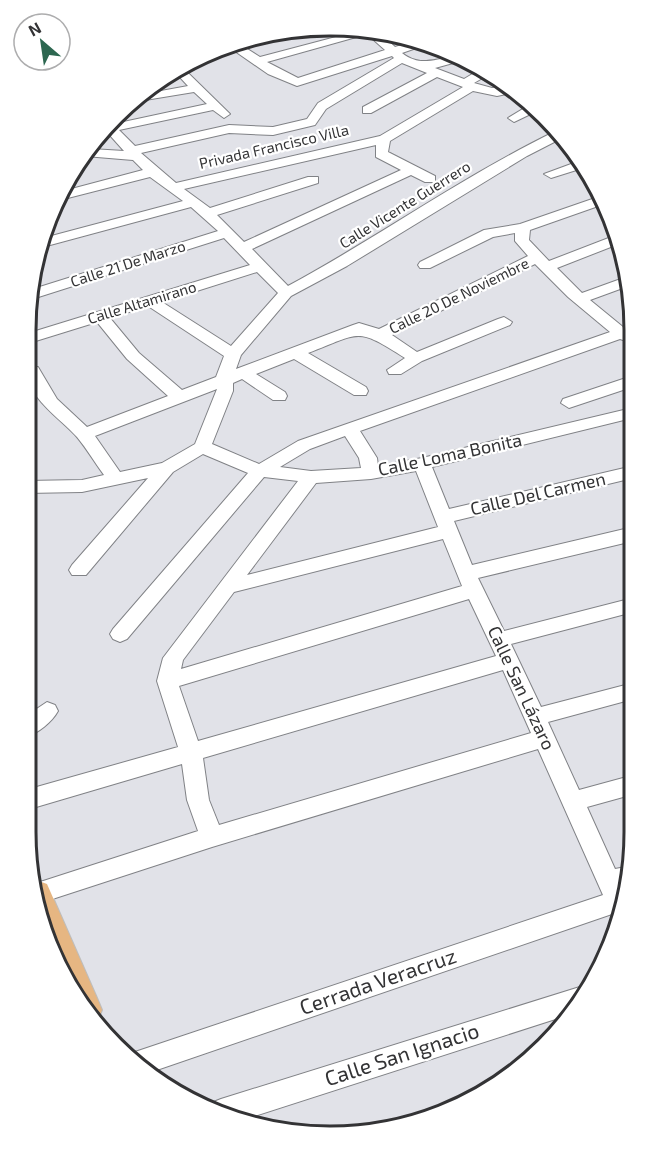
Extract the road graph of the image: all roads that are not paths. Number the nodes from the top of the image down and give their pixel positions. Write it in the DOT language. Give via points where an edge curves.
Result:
graph roads {
  1 [pos="346,37"];
  2 [pos="383,41"];
  3 [pos="410,47"];
  4 [pos="242,50"];
  5 [pos="397,54"];
  6 [pos="259,61"];
  7 [pos="449,61"];
  8 [pos="423,68"];
  9 [pos="436,73"];
  10 [pos="184,75"];
  11 [pos="479,77"];
  12 [pos="469,85"];
  13 [pos="196,88"];
  14 [pos="503,93"];
  15 [pos="153,96"];
  16 [pos="217,106"];
  17 [pos="367,110"];
  18 [pos="527,111"];
  19 [pos="514,118"];
  20 [pos="118,127"];
  21 [pos="238,129"];
  22 [pos="114,131"];
  23 [pos="553,138"];
  24 [pos="384,140"];
  25 [pos="96,153"];
  26 [pos="133,154"];
  27 [pos="574,166"];
  28 [pos="411,170"];
  29 [pos="152,172"];
  30 [pos="551,174"];
  31 [pos="430,179"];
  32 [pos="314,180"];
  33 [pos="172,188"];
  34 [pos="69,194"];
  35 [pos="595,202"];
  36 [pos="191,203"];
  37 [pos="208,213"];
  38 [pos="523,228"];
  39 [pos="226,232"];
  40 [pos="50,241"];
  41 [pos="610,241"];
  42 [pos="241,249"];
  43 [pos="542,262"];
  44 [pos="425,265"];
  45 [pos="258,267"];
  46 [pos="620,284"];
  47 [pos="39,292"];
  48 [pos="286,293"];
  49 [pos="580,299"];
  50 [pos="150,300"];
  51 [pos="100,316"];
  52 [pos="504,322"];
  53 [pos="624,330"];
  54 [pos="380,335"];
  55 [pos="36,336"];
  56 [pos="624,336"];
  57 [pos="295,352"];
  58 [pos="233,354"];
  59 [pos="416,358"];
  60 [pos="395,370"];
  61 [pos="242,372"];
  62 [pos="36,378"];
  63 [pos="224,379"];
  64 [pos="624,384"];
  65 [pos="360,392"];
  66 [pos="279,396"];
  67 [pos="180,397"];
  68 [pos="569,403"];
  69 [pos="624,415"];
  70 [pos="350,430"];
  71 [pos="84,434"];
  72 [pos="202,447"];
  73 [pos="422,464"];
  74 [pos="167,468"];
  75 [pos="260,471"];
  76 [pos="371,472"];
  77 [pos="624,474"];
  78 [pos="311,477"];
  79 [pos="116,479"];
  80 [pos="36,488"];
  81 [pos="446,524"];
  82 [pos="624,537"];
  83 [pos="79,570"];
  84 [pos="471,582"];
  85 [pos="226,587"];
  86 [pos="624,607"];
  87 [pos="120,634"];
  88 [pos="498,640"];
  89 [pos="509,660"];
  90 [pos="167,681"];
  91 [pos="624,693"];
  92 [pos="46,711"];
  93 [pos="534,717"];
  94 [pos="36,720"];
  95 [pos="544,738"];
  96 [pos="191,752"];
  97 [pos="624,787"];
  98 [pos="36,797"];
  99 [pos="574,801"];
  100 [pos="212,837"];
  101 [pos="618,890"];
  102 [pos="43,892"];
  103 [pos="617,893"];
  104 [pos="569,1002"];
  105 [pos="146,1061"];
  106 [pos="233,1109"];
  1 -- 6 [label="street"];
  2 -- 5 [label="street"];
  3 -- 5 [label="street"];
  4 -- 6 [label="street"];
  5 -- 6 [label="street" via="297,82"];
  5 -- 8 [label="street"];
  5 -- 21 [label="street" via="322,106 311,122 273,131"];
  7 -- 8 [label="street"];
  8 -- 9 [label="street"];
  9 -- 12 [label="street"];
  9 -- 17 [label="street"];
  10 -- 13 [label="street"];
  11 -- 12 [label="street, Privada Francisco Villa"];
  12 -- 14 [label="street"];
  12 -- 24 [label="street, Privada Francisco Villa"];
  13 -- 15 [label="street"];
  13 -- 16 [label="street"];
  16 -- 20 [label="street"];
  16 -- 21 [label="street"];
  18 -- 19 [label="street"];
  21 -- 26 [label="street"];
  22 -- 26 [label="street"];
  23 -- 48 [label="street, Calle Vicente Guerrero"];
  24 -- 28 [label="street" via="381,154"];
  24 -- 33 [label="street, Privada Francisco Villa"];
  25 -- 26 [label="street"];
  26 -- 29 [label="street"];
  27 -- 30 [label="street"];
  28 -- 31 [label="street"];
  28 -- 42 [label="street"];
  29 -- 33 [label="street"];
  29 -- 34 [label="street"];
  32 -- 37 [label="street"];
  33 -- 36 [label="street"];
  35 -- 38 [label="street"];
  36 -- 37 [label="street"];
  36 -- 40 [label="street"];
  37 -- 39 [label="street"];
  38 -- 43 [label="street" via="522,241"];
  38 -- 44 [label="street" via="489,232"];
  39 -- 42 [label="street"];
  39 -- 47 [label="street, Calle 21 De Marzo"];
  41 -- 43 [label="street, Calle 20 De Noviembre"];
  42 -- 45 [label="street"];
  43 -- 49 [label="street"];
  43 -- 54 [label="street, Calle 20 De Noviembre"];
  45 -- 48 [label="street"];
  45 -- 50 [label="street, Calle Altamirano"];
  46 -- 49 [label="street"];
  48 -- 58 [label="street, Calle Vicente Guerrero"];
  49 -- 53 [label="street"];
  50 -- 51 [label="street, Calle Altamirano"];
  50 -- 58 [label="street"];
  51 -- 55 [label="street, Calle Altamirano"];
  51 -- 67 [label="street" via="133,356"];
  52 -- 59 [label="street"];
  54 -- 57 [label="street" via="358,328"];
  54 -- 59 [label="street"];
  56 -- 70 [label="street"];
  57 -- 61 [label="street"];
  57 -- 65 [label="street"];
  58 -- 63 [label="street"];
  59 -- 60 [label="street"];
  61 -- 63 [label="street"];
  61 -- 66 [label="street"];
  62 -- 71 [label="street" via="50,402"];
  63 -- 67 [label="street"];
  63 -- 72 [label="street" via="225,390"];
  64 -- 68 [label="street"];
  67 -- 71 [label="street"];
  69 -- 73 [label="street, Calle Loma Bonita"];
  70 -- 75 [label="street" via="304,445"];
  70 -- 76 [label="street" via="368,458"];
  71 -- 79 [label="street"];
  72 -- 74 [label="street"];
  72 -- 75 [label="street, Calle Loma Bonita"];
  73 -- 76 [label="street, Calle Loma Bonita"];
  73 -- 81 [label="street, Calle San Lázaro"];
  74 -- 79 [label="street"];
  74 -- 83 [label="street"];
  75 -- 78 [label="street, Calle Loma Bonita"];
  75 -- 87 [label="street"];
  76 -- 78 [label="street, Calle Loma Bonita"];
  77 -- 81 [label="street, Calle Del Carmen"];
  78 -- 85 [label="street"];
  79 -- 80 [label="street" via="82,486"];
  81 -- 84 [label="street, Calle San Lázaro"];
  81 -- 85 [label="street, Calle Del Carmen"];
  82 -- 84 [label="street"];
  84 -- 88 [label="street, Calle San Lázaro"];
  84 -- 90 [label="street"];
  85 -- 90 [label="street" via="173,658"];
  86 -- 88 [label="street"];
  88 -- 89 [label="street, Calle San Lázaro"];
  89 -- 93 [label="street, Calle San Lázaro"];
  89 -- 96 [label="street"];
  90 -- 96 [label="street"];
  91 -- 93 [label="street"];
  92 -- 94 [label="street"];
  93 -- 95 [label="street, Calle San Lázaro"];
  95 -- 99 [label="street, Calle San Lázaro"];
  95 -- 100 [label="street"];
  96 -- 98 [label="street"];
  96 -- 100 [label="street" via="198,800"];
  97 -- 99 [label="street"];
  99 -- 101 [label="street, Calle San Lázaro"];
  100 -- 102 [label="street"];
  103 -- 105 [label="street, Cerrada Veracruz"];
  104 -- 106 [label="street, Calle San Ignacio"];
}
